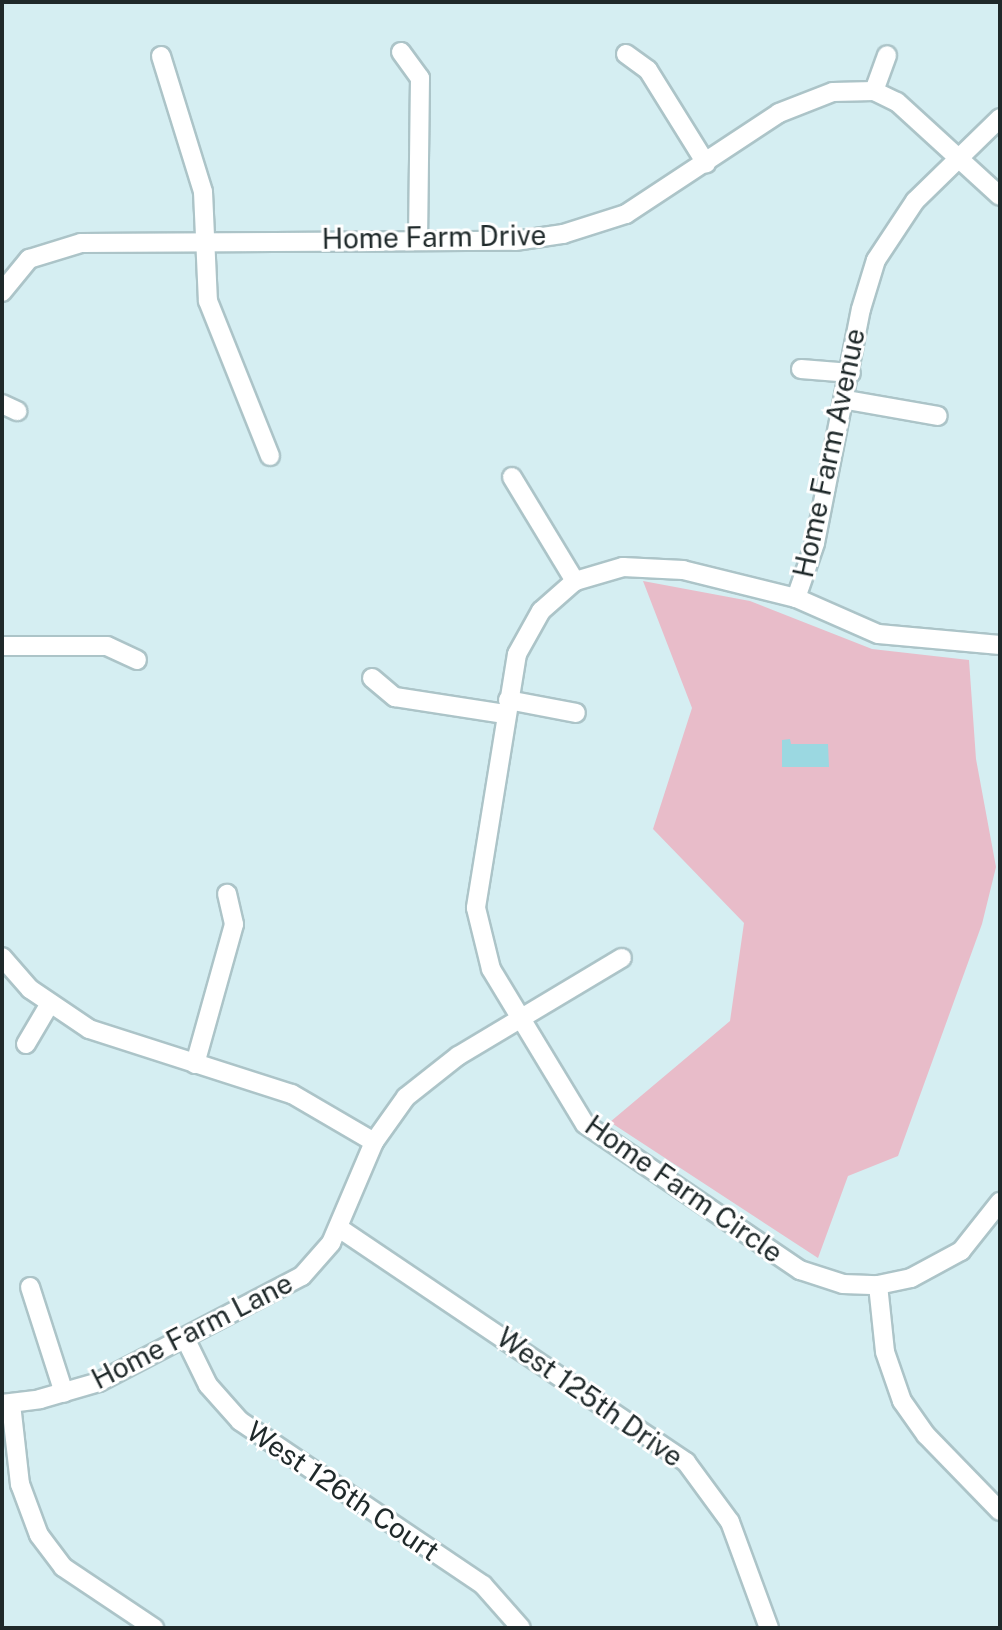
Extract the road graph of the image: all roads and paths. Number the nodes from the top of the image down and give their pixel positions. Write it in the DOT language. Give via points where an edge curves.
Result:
graph roads {
  1 [pos="401,52"];
  2 [pos="626,54"];
  3 [pos="887,55"];
  4 [pos="161,56"];
  5 [pos="874,91"];
  6 [pos="1000,118"];
  7 [pos="957,158"];
  8 [pos="706,163"];
  9 [pos="1000,196"];
  10 [pos="418,238"];
  11 [pos="203,241"];
  12 [pos="2,292"];
  13 [pos="801,369"];
  14 [pos="851,373"];
  15 [pos="847,400"];
  16 [pos="938,416"];
  17 [pos="270,456"];
  18 [pos="512,477"];
  19 [pos="575,581"];
  20 [pos="796,598"];
  21 [pos="1000,645"];
  22 [pos="2,646"];
  23 [pos="137,660"];
  24 [pos="372,678"];
  25 [pos="506,707"];
  26 [pos="576,713"];
  27 [pos="227,894"];
  28 [pos="2,957"];
  29 [pos="622,958"];
  30 [pos="49,1005"];
  31 [pos="519,1018"];
  32 [pos="26,1044"];
  33 [pos="195,1064"];
  34 [pos="374,1142"];
  35 [pos="998,1210"];
  36 [pos="339,1228"];
  37 [pos="878,1285"];
  38 [pos="30,1287"];
  39 [pos="185,1338"];
  40 [pos="64,1393"];
  41 [pos="6,1404"];
  42 [pos="1000,1511"];
  43 [pos="154,1628"];
  44 [pos="521,1628"];
  45 [pos="769,1628"];
  1 -- 10 [label="street" via="420,78"];
  2 -- 8 [label="street" via="648,70"];
  3 -- 5 [label="street"];
  4 -- 11 [label="street" via="203,192"];
  5 -- 7 [label="street" via="920,118"];
  5 -- 8 [label="street, Home Farm Drive" via="833,92 804,100"];
  6 -- 7 [label="street, Home Farm Avenue"];
  7 -- 9 [label="street"];
  7 -- 14 [label="street, Home Farm Avenue" via="899,221 876,260 861,309"];
  8 -- 10 [label="street, Home Farm Drive" via="626,214 584,229 515,241"];
  10 -- 11 [label="street, Home Farm Drive"];
  11 -- 12 [label="street, Home Farm Drive" via="65,245 29,259"];
  11 -- 17 [label="street" via="208,301"];
  13 -- 14 [label="street"];
  14 -- 15 [label="street, Home Farm Avenue"];
  15 -- 16 [label="street"];
  15 -- 20 [label="street, Home Farm Avenue" via="815,543"];
  18 -- 19 [label="street"];
  19 -- 20 [label="street, Home Farm Avenue" via="607,570 653,566 740,581"];
  19 -- 25 [label="street, Home Farm Avenue" via="526,632"];
  20 -- 21 [label="street" via="878,634"];
  22 -- 23 [label="street" via="107,646"];
  24 -- 25 [label="street" via="395,697"];
  25 -- 26 [label="street"];
  25 -- 31 [label="street, Home Farm Circle" via="476,908 483,948"];
  27 -- 33 [label="street" via="234,924"];
  28 -- 30 [label="street"];
  29 -- 31 [label="street, Home Farm Lane"];
  30 -- 32 [label="street"];
  30 -- 33 [label="street" via="108,1038"];
  31 -- 34 [label="street, Home Farm Lane" via="421,1082"];
  31 -- 37 [label="street, Home Farm Circle" via="574,1111 598,1135 800,1270 843,1284"];
  33 -- 34 [label="street" via="292,1094"];
  34 -- 36 [label="street, Home Farm Lane"];
  35 -- 37 [label="street" via="944,1264"];
  36 -- 39 [label="street, Home Farm Lane" via="302,1276"];
  36 -- 45 [label="street, West 125th Drive" via="686,1462 730,1522"];
  37 -- 42 [label="street" via="885,1352 902,1401 926,1435"];
  38 -- 40 [label="street"];
  39 -- 40 [label="street, Home Farm Lane" via="99,1382"];
  39 -- 44 [label="street, West 126th Court" via="208,1385 240,1421 483,1585"];
  40 -- 41 [label="street, Home Farm Lane"];
  41 -- 43 [label="street" via="20,1484 39,1535 63,1567"];
}
